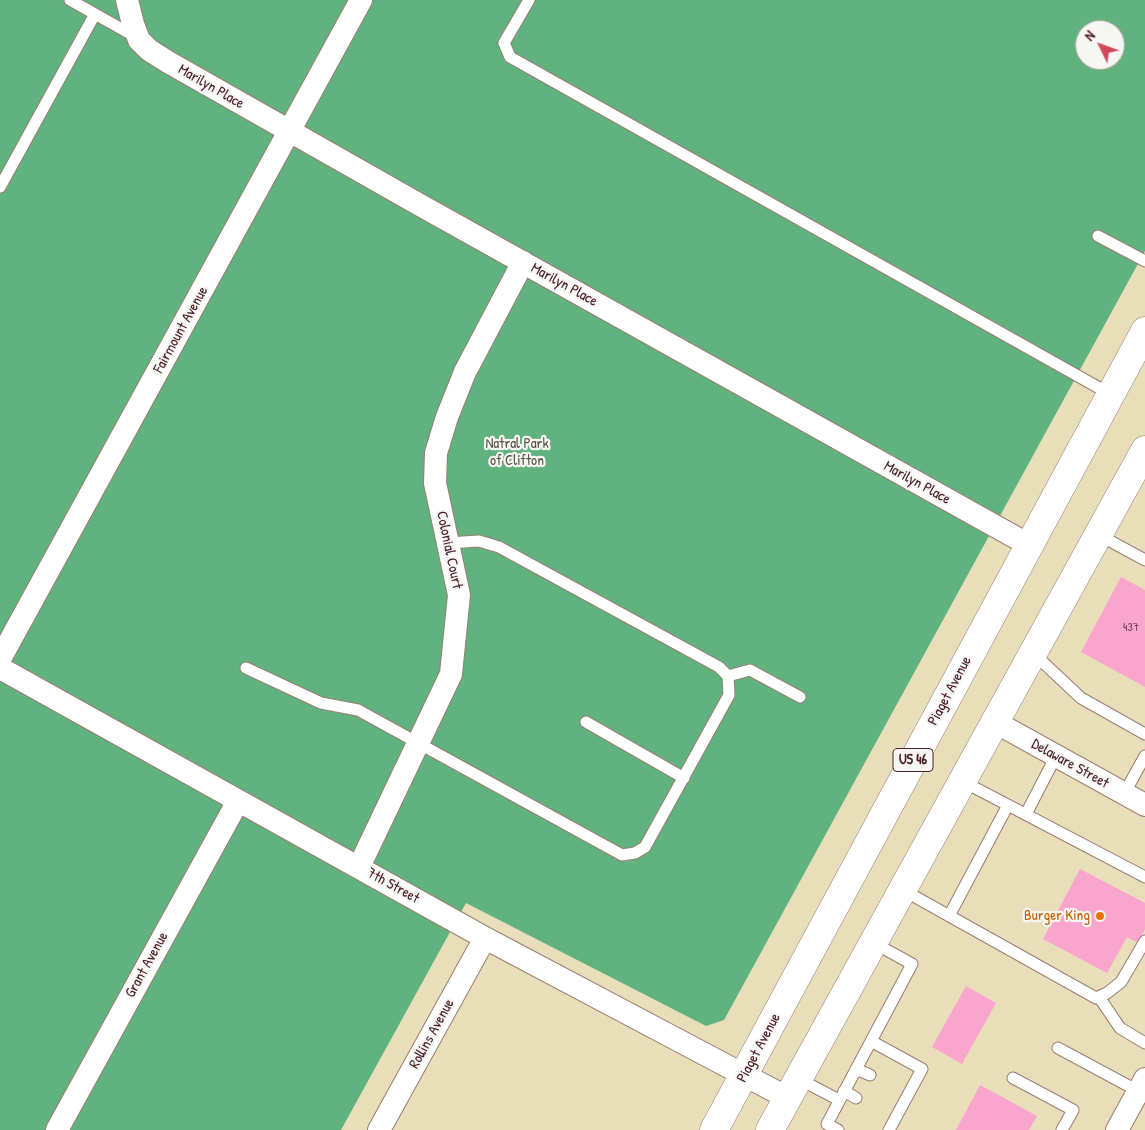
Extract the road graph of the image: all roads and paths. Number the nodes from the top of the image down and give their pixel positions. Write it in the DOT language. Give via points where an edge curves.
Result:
graph roads {
  1 [pos="70,0"];
  2 [pos="127,0"];
  3 [pos="361,0"];
  4 [pos="529,0"];
  5 [pos="95,14"];
  6 [pos="139,40"];
  7 [pos="290,131"];
  8 [pos="0,187"];
  9 [pos="1098,236"];
  10 [pos="1145,261"];
  11 [pos="523,262"];
  12 [pos="1145,331"];
  13 [pos="1110,394"];
  14 [pos="1145,450"];
  15 [pos="1098,536"];
  16 [pos="448,543"];
  17 [pos="1029,545"];
  18 [pos="1145,560"];
  19 [pos="1033,653"];
  20 [pos="0,659"];
  21 [pos="0,668"];
  22 [pos="246,668"];
  23 [pos="728,676"];
  24 [pos="800,696"];
  25 [pos="586,722"];
  26 [pos="995,722"];
  27 [pos="1145,734"];
  28 [pos="418,743"];
  29 [pos="1056,756"];
  30 [pos="1145,756"];
  31 [pos="684,778"];
  32 [pos="962,781"];
  33 [pos="1124,794"];
  34 [pos="238,801"];
  35 [pos="1008,805"];
  36 [pos="1145,805"];
  37 [pos="1026,814"];
  38 [pos="359,867"];
  39 [pos="1145,877"];
  40 [pos="903,890"];
  41 [pos="949,916"];
  42 [pos="485,938"];
  43 [pos="1145,941"];
  44 [pos="874,943"];
  45 [pos="1099,997"];
  46 [pos="871,1041"];
  47 [pos="1145,1043"];
  48 [pos="1058,1048"];
  49 [pos="856,1068"];
  50 [pos="744,1075"];
  51 [pos="870,1075"];
  52 [pos="1013,1078"];
  53 [pos="1142,1085"];
  54 [pos="794,1088"];
  55 [pos="842,1096"];
  56 [pos="856,1098"];
  57 [pos="717,1129"];
  58 [pos="57,1130"];
  59 [pos="379,1130"];
  60 [pos="770,1130"];
  61 [pos="838,1130"];
  62 [pos="889,1130"];
  63 [pos="1062,1130"];
  64 [pos="1117,1130"];
  1 -- 5 [label="lane"];
  2 -- 6 [label="street"];
  3 -- 7 [label="street, Fairmount Avenue"];
  4 -- 13 [label="lane" via="504,43 510,57"];
  5 -- 6 [label="lane"];
  5 -- 8 [label="lane"];
  6 -- 7 [label="street, Marilyn Place" via="168,62"];
  7 -- 11 [label="street, Marilyn Place"];
  7 -- 20 [label="street, Fairmount Avenue"];
  9 -- 10 [label="lane"];
  11 -- 16 [label="street, Colonial Court" via="465,372 436,453 435,483"];
  11 -- 17 [label="street, Marilyn Place"];
  12 -- 13 [label="highway, Piaget Avenue / US 46"];
  13 -- 17 [label="highway, Piaget Avenue / US 46"];
  14 -- 15 [label="highway"];
  15 -- 18 [label="lane"];
  15 -- 19 [label="highway"];
  16 -- 23 [label="lane" via="479,541 499,547 719,667"];
  16 -- 28 [label="street, Colonial Court" via="459,595 451,674"];
  17 -- 50 [label="highway, Piaget Avenue / US 46"];
  19 -- 26 [label="highway"];
  19 -- 27 [label="lane" via="1081,698"];
  21 -- 34 [label="street, 7th Street"];
  22 -- 28 [label="lane" via="320,703 358,710"];
  23 -- 24 [label="lane" via="750,670"];
  23 -- 31 [label="lane" via="729,695"];
  25 -- 31 [label="lane"];
  26 -- 29 [label="street, Delaware Street"];
  26 -- 32 [label="highway"];
  28 -- 31 [label="lane" via="622,855 645,847"];
  28 -- 38 [label="street, Colonial Court"];
  29 -- 33 [label="street, Delaware Street"];
  29 -- 37 [label="lane"];
  30 -- 33 [label="lane"];
  32 -- 35 [label="lane"];
  32 -- 40 [label="highway"];
  33 -- 36 [label="street, Delaware Street"];
  34 -- 38 [label="street, 7th Street"];
  34 -- 58 [label="street, Grant Avenue"];
  35 -- 37 [label="lane"];
  35 -- 41 [label="lane"];
  37 -- 39 [label="lane"];
  38 -- 42 [label="street, 7th Street"];
  40 -- 41 [label="lane"];
  40 -- 44 [label="highway"];
  41 -- 45 [label="lane"];
  42 -- 50 [label="street, 7th Street"];
  42 -- 59 [label="street, Rollins Avenue"];
  43 -- 45 [label="lane" via="1121,982"];
  44 -- 46 [label="lane" via="912,964"];
  44 -- 54 [label="highway"];
  45 -- 47 [label="lane" via="1120,1028"];
  46 -- 49 [label="lane"];
  46 -- 62 [label="lane" via="922,1069 891,1117"];
  48 -- 53 [label="lane"];
  49 -- 51 [label="lane"];
  49 -- 55 [label="lane"];
  50 -- 54 [label="street, 7th Street"];
  50 -- 57 [label="highway, Piaget Avenue / US 46"];
  52 -- 63 [label="lane" via="1073,1110"];
  53 -- 64 [label="street"];
  54 -- 55 [label="lane"];
  54 -- 60 [label="highway"];
  55 -- 56 [label="lane"];
  55 -- 61 [label="lane" via="827,1124"];
}
